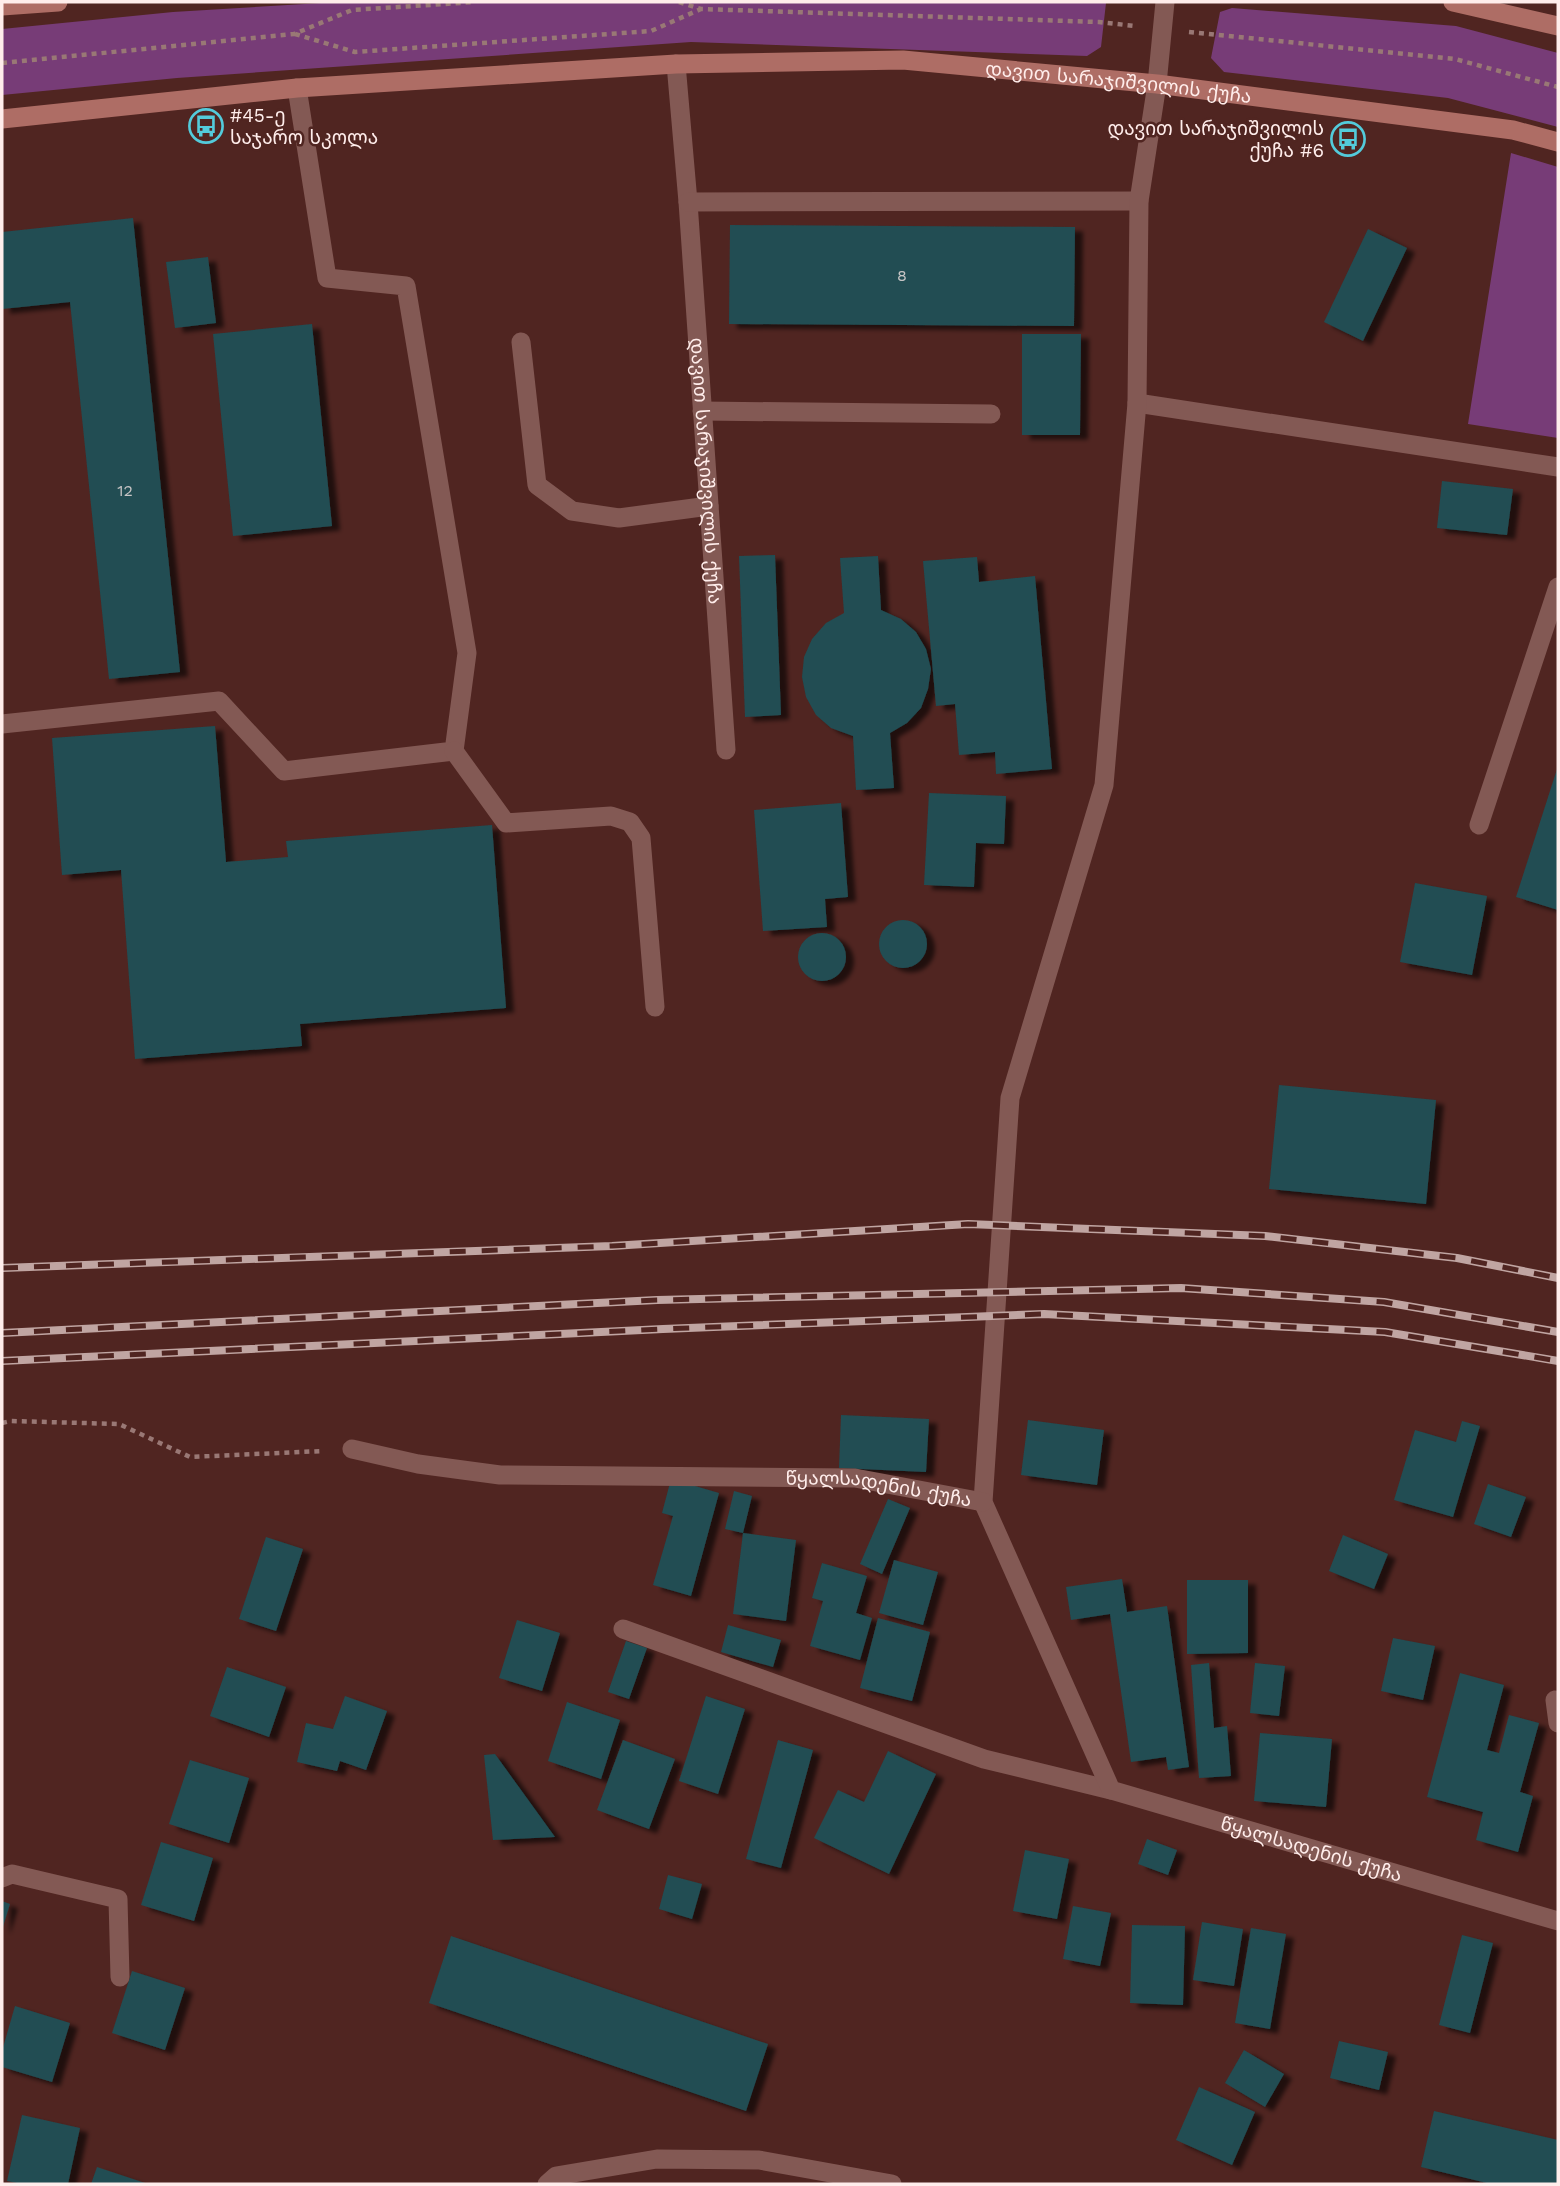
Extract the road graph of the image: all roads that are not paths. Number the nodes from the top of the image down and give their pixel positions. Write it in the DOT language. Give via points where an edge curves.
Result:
graph roads {
  1 [pos="58,2"];
  2 [pos="1165,2"];
  3 [pos="1453,2"];
  4 [pos="2,6"];
  5 [pos="1558,26"];
  6 [pos="676,64"];
  7 [pos="1157,84"];
  8 [pos="297,88"];
  9 [pos="2,119"];
  10 [pos="1558,142"];
  11 [pos="1139,201"];
  12 [pos="688,202"];
  13 [pos="522,342"];
  14 [pos="1137,402"];
  15 [pos="702,411"];
  16 [pos="990,414"];
  17 [pos="1558,467"];
  18 [pos="709,506"];
  19 [pos="1558,587"];
  20 [pos="2,723"];
  21 [pos="726,750"];
  22 [pos="454,751"];
  23 [pos="1479,825"];
  24 [pos="655,1007"];
  25 [pos="352,1449"];
  26 [pos="983,1502"];
  27 [pos="623,1629"];
  28 [pos="1555,1700"];
  29 [pos="1558,1723"];
  30 [pos="1111,1790"];
  31 [pos="2,1878"];
  32 [pos="1558,1921"];
  33 [pos="120,1977"];
  34 [pos="547,2184"];
  35 [pos="892,2184"];
  1 -- 4 [label="main road"];
  2 -- 7 [label="street"];
  3 -- 5 [label="main road"];
  6 -- 7 [label="main road, დავით სარაჯიშვილის ქუჩა" via="903,61"];
  6 -- 8 [label="main road, დავით სარაჯიშვილის ქუჩა"];
  6 -- 12 [label="street, დავით სარაჯიშვილის ქუჩა"];
  7 -- 10 [label="main road, დავით სარაჯიშვილის ქუჩა" via="1513,130"];
  7 -- 11 [label="street"];
  8 -- 9 [label="main road, დავით სარაჯიშვილის ქუჩა"];
  8 -- 22 [label="street" via="327,278 406,286 467,653"];
  11 -- 12 [label="street"];
  11 -- 14 [label="street"];
  12 -- 15 [label="street, დავით სარაჯიშვილის ქუჩა"];
  13 -- 18 [label="street" via="537,485 572,511 620,518"];
  14 -- 17 [label="street"];
  14 -- 26 [label="street" via="1104,786 1010,1098"];
  15 -- 16 [label="street"];
  15 -- 18 [label="street, დავით სარაჯიშვილის ქუჩა"];
  18 -- 21 [label="street, დავით სარაჯიშვილის ქუჩა"];
  19 -- 23 [label="street"];
  20 -- 22 [label="street" via="219,701 284,771"];
  22 -- 24 [label="street" via="506,824 611,816 630,821 641,838"];
  25 -- 26 [label="street, წყალსადენის ქუჩა" via="500,1475 855,1478"];
  26 -- 30 [label="street, წყალსადენის ქუჩა"];
  27 -- 30 [label="street" via="984,1759"];
  28 -- 29 [label="street"];
  30 -- 32 [label="street, წყალსადენის ქუჩა"];
  31 -- 33 [label="street" via="12,1874 118,1899"];
  34 -- 35 [label="street" via="556,2176 656,2159 759,2160"];
}
